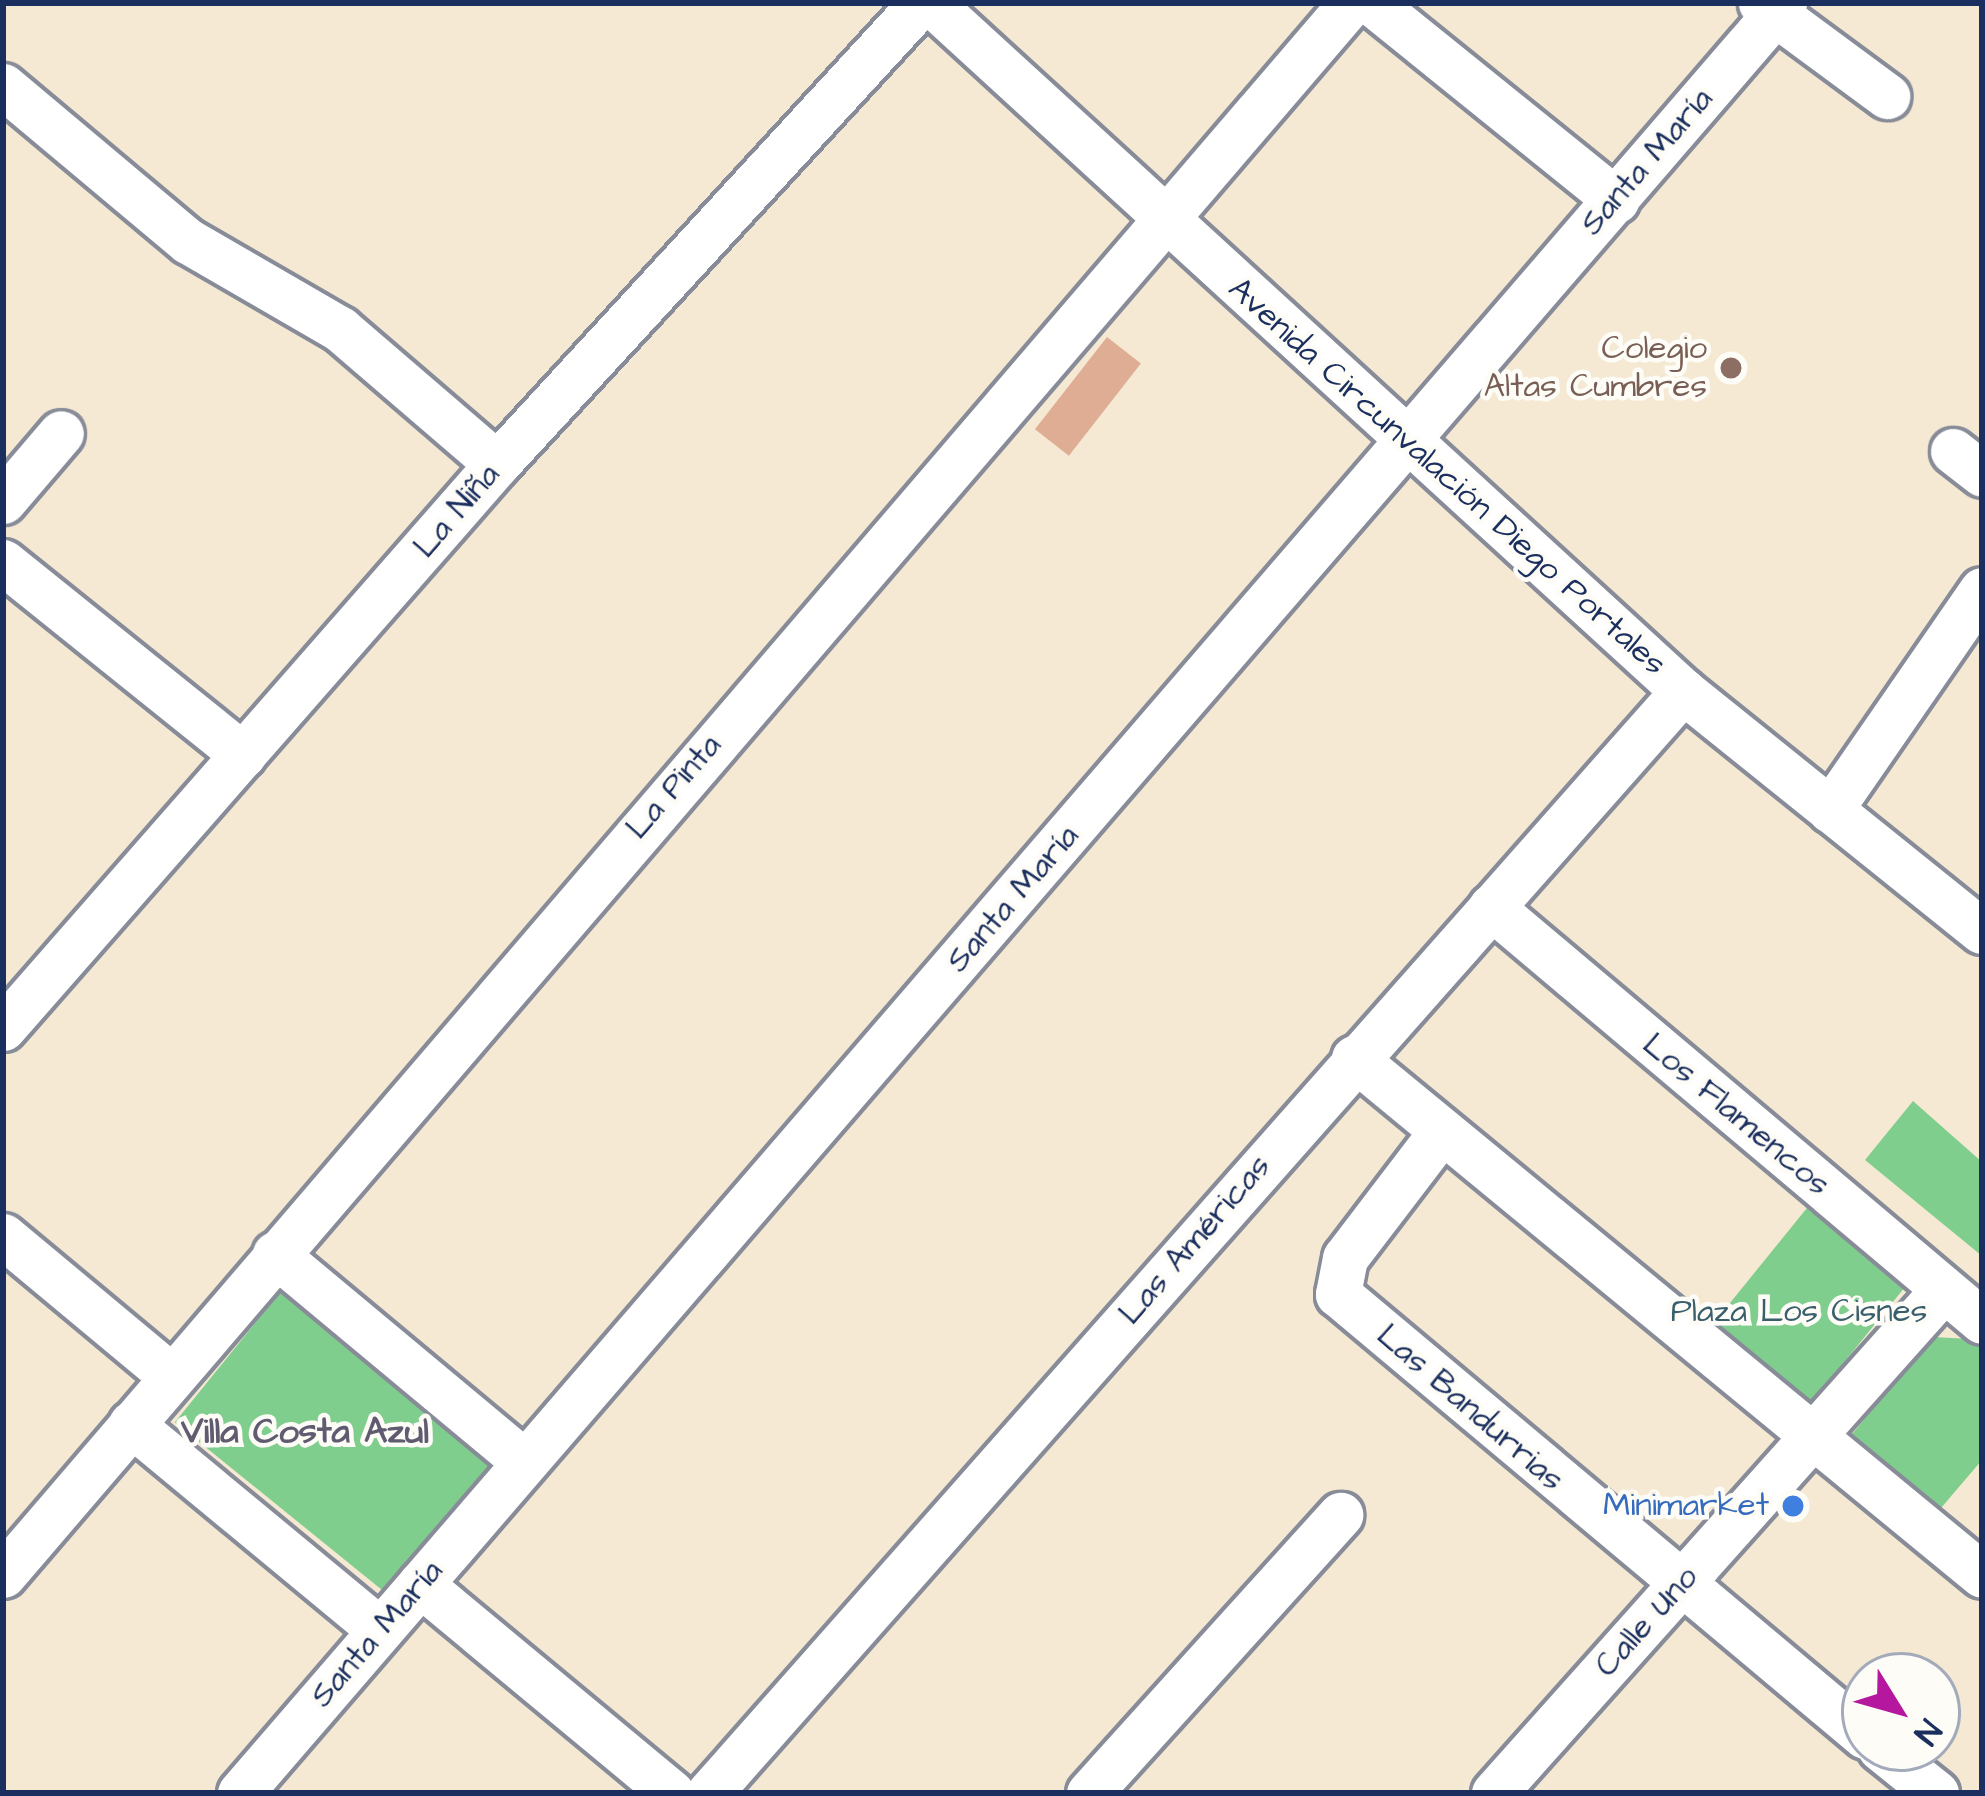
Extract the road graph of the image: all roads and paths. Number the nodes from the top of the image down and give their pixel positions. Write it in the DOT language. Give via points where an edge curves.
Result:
graph roads {
  1 [pos="921,3"];
  2 [pos="931,3"];
  3 [pos="1351,3"];
  4 [pos="1372,3"];
  5 [pos="1774,7"];
  6 [pos="3,86"];
  7 [pos="1887,97"];
  8 [pos="1616,200"];
  9 [pos="1161,218"];
  10 [pos="61,433"];
  11 [pos="1408,441"];
  12 [pos="497,464"];
  13 [pos="3,501"];
  14 [pos="3,562"];
  15 [pos="1982,590"];
  16 [pos="1684,691"];
  17 [pos="243,755"];
  18 [pos="1830,810"];
  19 [pos="1491,907"];
  20 [pos="1982,931"];
  21 [pos="3,1028"];
  22 [pos="1354,1058"];
  23 [pos="1441,1132"];
  24 [pos="3,1236"];
  25 [pos="275,1254"];
  26 [pos="1943,1290"];
  27 [pos="1982,1321"];
  28 [pos="171,1376"];
  29 [pos="131,1424"];
  30 [pos="1810,1439"];
  31 [pos="525,1462"];
  32 [pos="1340,1515"];
  33 [pos="3,1575"];
  34 [pos="1982,1575"];
  35 [pos="419,1584"];
  36 [pos="1679,1586"];
  37 [pos="380,1630"];
  38 [pos="1841,1717"];
  39 [pos="1910,1772"];
  40 [pos="1506,1789"];
  41 [pos="240,1793"];
  42 [pos="672,1793"];
  43 [pos="710,1793"];
  44 [pos="1089,1793"];
  45 [pos="1936,1793"];
  1 -- 12 [label="street, La Niña"];
  2 -- 9 [label="street, Avenida Circunvalación Diego Portales"];
  3 -- 9 [label="street, La Pinta"];
  4 -- 8 [label="street"];
  5 -- 7 [label="street"];
  5 -- 8 [label="street, Santa María"];
  6 -- 12 [label="street" via="188,241 340,329"];
  8 -- 11 [label="street, Santa María"];
  9 -- 11 [label="street, Avenida Circunvalación Diego Portales"];
  9 -- 25 [label="street, La Pinta"];
  10 -- 13 [label="street"];
  11 -- 16 [label="street, Avenida Circunvalación Diego Portales"];
  11 -- 31 [label="street, Santa María"];
  12 -- 17 [label="street, La Niña"];
  14 -- 17 [label="street"];
  15 -- 18 [label="street"];
  16 -- 18 [label="street, Avenida Circunvalación Diego Portales"];
  16 -- 19 [label="street, Las Américas"];
  17 -- 21 [label="street, La Niña"];
  18 -- 20 [label="street, Avenida Circunvalación Diego Portales"];
  19 -- 22 [label="street, Las Américas"];
  19 -- 26 [label="street, Los Flamencos"];
  22 -- 23 [label="street"];
  22 -- 43 [label="street, Las Américas"];
  23 -- 30 [label="street"];
  23 -- 36 [label="street, Las Bandurrias" via="1345,1258 1338,1294"];
  24 -- 28 [label="street"];
  25 -- 28 [label="street, La Pinta"];
  25 -- 31 [label="street"];
  26 -- 27 [label="street, Los Flamencos"];
  26 -- 30 [label="street, Calle Uno"];
  28 -- 29 [label="street, La Pinta"];
  29 -- 33 [label="street, La Pinta"];
  29 -- 37 [label="street"];
  30 -- 34 [label="street"];
  30 -- 36 [label="street, Calle Uno"];
  31 -- 35 [label="street, Santa María"];
  32 -- 44 [label="street"];
  35 -- 37 [label="street, Santa María"];
  35 -- 42 [label="street"];
  36 -- 38 [label="street, Las Bandurrias"];
  36 -- 40 [label="street, Calle Uno"];
  37 -- 41 [label="street, Santa María"];
  39 -- 45 [label="street"];
}
